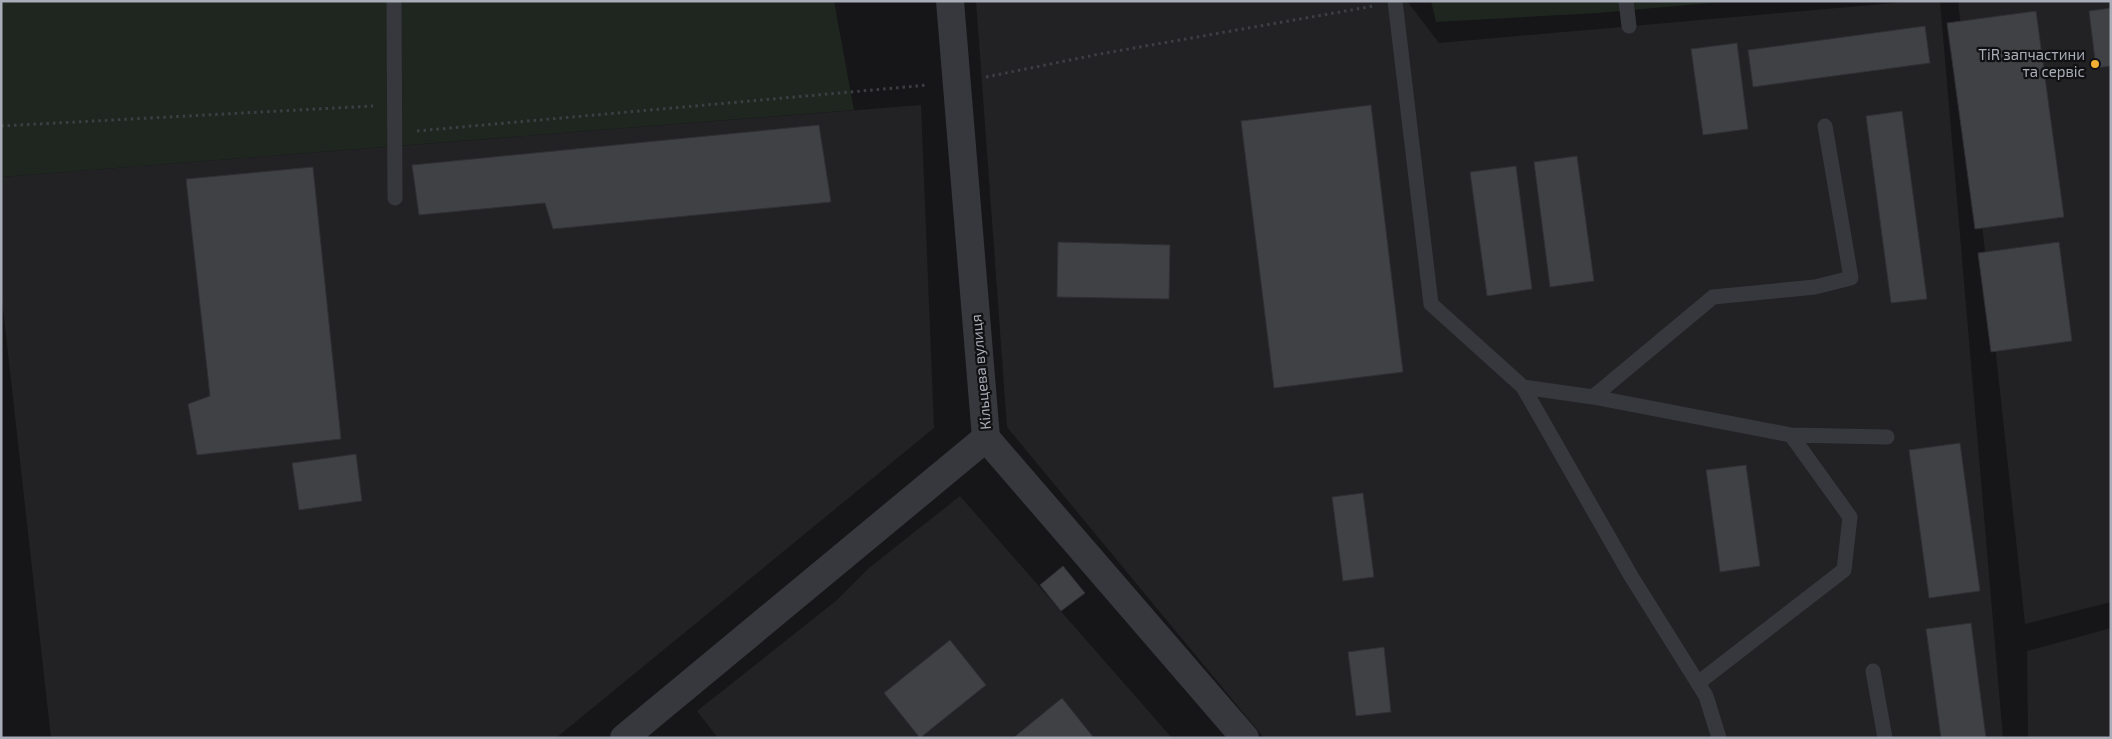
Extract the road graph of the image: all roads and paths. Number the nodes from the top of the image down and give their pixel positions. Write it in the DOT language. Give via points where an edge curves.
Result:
graph roads {
  1 [pos="394,1"];
  2 [pos="950,1"];
  3 [pos="1626,1"];
  4 [pos="1395,2"];
  5 [pos="1629,26"];
  6 [pos="957,83"];
  7 [pos="393,105"];
  8 [pos="1,126"];
  9 [pos="1825,126"];
  10 [pos="394,133"];
  11 [pos="395,198"];
  12 [pos="1523,387"];
  13 [pos="1593,397"];
  14 [pos="1791,435"];
  15 [pos="1887,437"];
  16 [pos="986,438"];
  17 [pos="1874,671"];
  18 [pos="1698,683"];
  19 [pos="624,738"];
  20 [pos="1245,738"];
  21 [pos="1719,738"];
  22 [pos="1884,738"];
  1 -- 7 [label="lane"];
  2 -- 6 [label="street, Кільцева вулиця"];
  3 -- 5 [label="lane"];
  4 -- 6 [label="path" via="1100,54"];
  4 -- 12 [label="lane" via="1431,304"];
  6 -- 10 [label="path"];
  6 -- 16 [label="street, Кільцева вулиця"];
  7 -- 8 [label="path"];
  7 -- 10 [label="lane"];
  9 -- 13 [label="lane" via="1851,278 1815,287 1713,297"];
  10 -- 11 [label="lane"];
  12 -- 13 [label="lane"];
  12 -- 18 [label="lane" via="1631,576"];
  13 -- 14 [label="lane"];
  14 -- 15 [label="lane"];
  14 -- 18 [label="lane" via="1850,517 1844,570"];
  16 -- 19 [label="street"];
  16 -- 20 [label="street, Кільцева вулиця"];
  17 -- 22 [label="lane"];
  18 -- 21 [label="lane" via="1706,696"];
}
